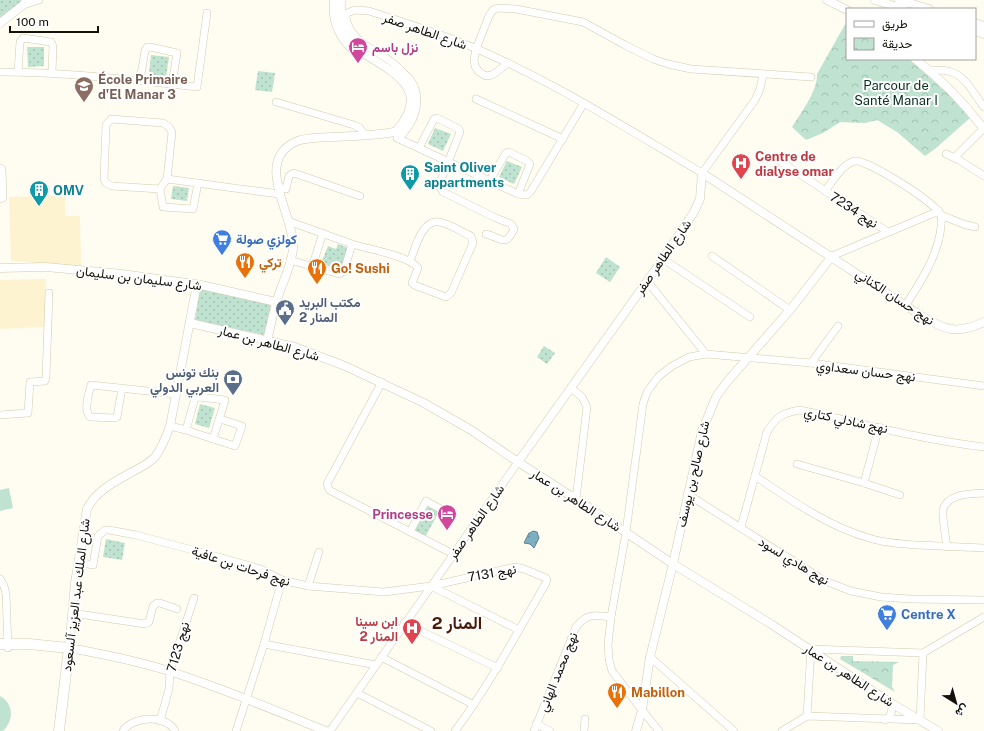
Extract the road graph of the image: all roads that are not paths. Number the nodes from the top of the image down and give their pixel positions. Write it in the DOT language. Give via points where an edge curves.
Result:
graph roads {
  1 [pos="39,0"];
  2 [pos="334,0"];
  3 [pos="341,0"];
  4 [pos="827,0"];
  5 [pos="875,0"];
  6 [pos="898,0"];
  7 [pos="25,3"];
  8 [pos="901,8"];
  9 [pos="925,8"];
  10 [pos="846,10"];
  11 [pos="207,13"];
  12 [pos="0,23"];
  13 [pos="348,36"];
  14 [pos="476,49"];
  15 [pos="916,60"];
  16 [pos="508,63"];
  17 [pos="384,67"];
  18 [pos="929,70"];
  19 [pos="0,72"];
  20 [pos="18,72"];
  21 [pos="52,73"];
  22 [pos="404,74"];
  23 [pos="763,75"];
  24 [pos="811,77"];
  25 [pos="140,80"];
  26 [pos="172,84"];
  27 [pos="476,99"];
  28 [pos="276,102"];
  29 [pos="584,103"];
  30 [pos="984,107"];
  31 [pos="984,129"];
  32 [pos="397,134"];
  33 [pos="364,136"];
  34 [pos="563,140"];
  35 [pos="419,148"];
  36 [pos="946,154"];
  37 [pos="955,158"];
  38 [pos="448,161"];
  39 [pos="780,161"];
  40 [pos="0,168"];
  41 [pos="702,173"];
  42 [pos="984,176"];
  43 [pos="167,179"];
  44 [pos="490,180"];
  45 [pos="198,183"];
  46 [pos="160,189"];
  47 [pos="279,191"];
  48 [pos="825,191"];
  49 [pos="518,194"];
  50 [pos="360,196"];
  51 [pos="0,199"];
  52 [pos="940,213"];
  53 [pos="288,221"];
  54 [pos="976,227"];
  55 [pos="888,232"];
  56 [pos="323,233"];
  57 [pos="486,234"];
  58 [pos="352,244"];
  59 [pos="712,256"];
  60 [pos="832,256"];
  61 [pos="663,259"];
  62 [pos="290,260"];
  63 [pos="410,262"];
  64 [pos="312,267"];
  65 [pos="0,268"];
  66 [pos="647,280"];
  67 [pos="197,284"];
  68 [pos="49,293"];
  69 [pos="276,302"];
  70 [pos="906,305"];
  71 [pos="790,310"];
  72 [pos="750,317"];
  73 [pos="984,322"];
  74 [pos="190,324"];
  75 [pos="838,326"];
  76 [pos="267,341"];
  77 [pos="706,354"];
  78 [pos="748,358"];
  79 [pos="811,363"];
  80 [pos="382,382"];
  81 [pos="984,386"];
  82 [pos="122,388"];
  83 [pos="571,388"];
  84 [pos="176,394"];
  85 [pos="0,415"];
  86 [pos="220,419"];
  87 [pos="170,426"];
  88 [pos="879,427"];
  89 [pos="186,430"];
  90 [pos="212,439"];
  91 [pos="984,447"];
  92 [pos="518,462"];
  93 [pos="797,464"];
  94 [pos="755,476"];
  95 [pos="864,483"];
  96 [pos="687,494"];
  97 [pos="984,494"];
  98 [pos="900,495"];
  99 [pos="576,499"];
  100 [pos="448,513"];
  101 [pos="741,527"];
  102 [pos="410,532"];
  103 [pos="626,532"];
  104 [pos="947,547"];
  105 [pos="984,548"];
  106 [pos="319,552"];
  107 [pos="452,554"];
  108 [pos="78,562"];
  109 [pos="673,564"];
  110 [pos="0,579"];
  111 [pos="282,580"];
  112 [pos="308,586"];
  113 [pos="430,586"];
  114 [pos="194,598"];
  115 [pos="984,600"];
  116 [pos="177,609"];
  117 [pos="72,613"];
  118 [pos="611,617"];
  119 [pos="984,618"];
  120 [pos="404,623"];
  121 [pos="519,630"];
  122 [pos="264,644"];
  123 [pos="4,646"];
  124 [pos="69,648"];
  125 [pos="810,650"];
  126 [pos="923,653"];
  127 [pos="381,657"];
  128 [pos="650,657"];
  129 [pos="376,665"];
  130 [pos="498,668"];
  131 [pos="170,671"];
  132 [pos="357,693"];
  133 [pos="246,699"];
  134 [pos="891,703"];
  135 [pos="474,705"];
  136 [pos="642,710"];
  137 [pos="807,716"];
  138 [pos="585,719"];
  139 [pos="885,720"];
  140 [pos="920,720"];
  141 [pos="160,721"];
  142 [pos="535,728"];
  143 [pos="59,731"];
  144 [pos="123,731"];
  145 [pos="174,731"];
  146 [pos="236,731"];
  147 [pos="326,731"];
  148 [pos="330,731"];
  149 [pos="431,731"];
  150 [pos="455,731"];
  151 [pos="550,731"];
  152 [pos="584,731"];
  153 [pos="636,731"];
  154 [pos="659,731"];
  155 [pos="734,731"];
  156 [pos="782,731"];
  157 [pos="938,731"];
  1 -- 7 [label="street"];
  2 -- 17 [label="street" via="335,23 344,41 359,55"];
  3 -- 13 [label="street" via="341,19"];
  4 -- 10 [label="street"];
  5 -- 8 [label="street"];
  6 -- 9 [label="street"];
  7 -- 12 [label="street"];
  11 -- 26 [label="street" via="197,87"];
  13 -- 17 [label="street" via="356,48"];
  13 -- 22 [label="street" via="359,46"];
  14 -- 16 [label="street, شارع الطاهر صفر"];
  14 -- 16 [label="street" via="475,66 486,76 492,75"];
  14 -- 22 [label="street, شارع الطاهر صفر" via="368,11 348,11 346,19 359,41 397,66"];
  14 -- 23 [label="street" via="493,10 504,7 583,22 624,45 668,64 691,69"];
  15 -- 18 [label="street"];
  16 -- 29 [label="street, شارع الطاهر صفر"];
  17 -- 32 [label="street" via="403,80 411,97 408,113"];
  18 -- 30 [label="street" via="950,71 956,74"];
  18 -- 31 [label="street"];
  19 -- 20 [label="street"];
  20 -- 21 [label="street"];
  20 -- 21 [label="street" via="20,42 23,38 52,43"];
  21 -- 25 [label="street"];
  22 -- 32 [label="street" via="413,86 417,99 412,121"];
  23 -- 24 [label="street"];
  23 -- 41 [label="street" via="754,100"];
  25 -- 26 [label="street"];
  25 -- 26 [label="street" via="145,51 150,47 177,53"];
  27 -- 34 [label="street"];
  28 -- 33 [label="street" via="354,124 362,130"];
  29 -- 34 [label="street"];
  29 -- 41 [label="street, شارع الطاهر صفر"];
  31 -- 37 [label="street"];
  32 -- 33 [label="street"];
  32 -- 35 [label="street"];
  33 -- 47 [label="street" via="304,139 291,144 280,155 277,164"];
  34 -- 49 [label="street" via="531,191 527,195"];
  35 -- 38 [label="street"];
  35 -- 38 [label="street" via="430,124 436,118 454,126 460,132"];
  36 -- 37 [label="street"];
  37 -- 42 [label="street"];
  38 -- 44 [label="street"];
  38 -- 57 [label="street" via="439,185 443,192 511,224 514,229 507,240"];
  39 -- 48 [label="street, نهج 7234"];
  40 -- 51 [label="street" via="3,198"];
  41 -- 60 [label="street, نهج حسان الكناني"];
  41 -- 61 [label="street, شارع الطاهر صفر" via="700,199"];
  43 -- 45 [label="street"];
  43 -- 46 [label="street"];
  43 -- 46 [label="street" via="172,132 166,124 113,118 108,120 104,179 106,183 112,186"];
  44 -- 49 [label="street"];
  44 -- 49 [label="street" via="506,153 509,152 527,161 530,164"];
  45 -- 46 [label="street" via="194,208 190,210 164,207"];
  45 -- 47 [label="street"];
  47 -- 50 [label="street" via="286,189 290,176 294,173"];
  47 -- 53 [label="street"];
  48 -- 52 [label="street" via="848,164 861,161 923,198"];
  48 -- 55 [label="street, نهج 7234"];
  52 -- 54 [label="street"];
  52 -- 55 [label="street"];
  52 -- 70 [label="street" via="940,231 933,258"];
  53 -- 56 [label="street"];
  53 -- 62 [label="street" via="293,248"];
  55 -- 60 [label="street"];
  56 -- 58 [label="street"];
  56 -- 64 [label="street"];
  58 -- 63 [label="street"];
  58 -- 64 [label="street" via="344,271 341,273"];
  59 -- 71 [label="street"];
  60 -- 70 [label="street, نهج حسان الكناني"];
  60 -- 71 [label="street, شارع صالح بن يوسف"];
  61 -- 66 [label="street, شارع الطاهر صفر"];
  61 -- 72 [label="street"];
  62 -- 64 [label="street"];
  62 -- 69 [label="street"];
  63 -- 63 [label="street" via="418,268 412,283 414,285 446,297 452,293 473,243 472,238 440,222 433,222 424,229"];
  65 -- 67 [label="street, شارع سليمان بن سليمان" via="46,267"];
  66 -- 77 [label="street"];
  66 -- 83 [label="street, شارع الطاهر صفر"];
  67 -- 69 [label="street, شارع سليمان بن سليمان"];
  67 -- 74 [label="street, شارع الملك عبد العزيز آلسعود"];
  68 -- 85 [label="street" via="46,378 41,382 30,382 28,412"];
  69 -- 76 [label="street"];
  70 -- 73 [label="street, نهج حسان الكناني" via="947,329 961,330"];
  71 -- 78 [label="street, شارع صالح بن يوسف"];
  74 -- 76 [label="street, شارع الطاهر بن عمار"];
  74 -- 84 [label="street, شارع الملك عبد العزيز آلسعود"];
  75 -- 79 [label="street"];
  76 -- 80 [label="street, شارع الطاهر بن عمار" via="295,347"];
  77 -- 78 [label="street, نهج حسان سعداوي"];
  77 -- 103 [label="street, نهج حسان سعداوي" via="689,357 672,366 658,377 647,392 643,404"];
  78 -- 79 [label="street, نهج حسان سعداوي"];
  78 -- 96 [label="street, شارع صالح بن يوسف" via="716,397 702,431"];
  79 -- 81 [label="street, نهج حسان سعداوي"];
  80 -- 92 [label="street, شارع الطاهر بن عمار" via="471,430"];
  80 -- 102 [label="street" via="327,487"];
  82 -- 82 [label="street" via="117,417 88,415 86,411 91,385"];
  82 -- 84 [label="street"];
  83 -- 92 [label="street, شارع الطاهر صفر"];
  83 -- 99 [label="street" via="587,407"];
  84 -- 87 [label="street, شارع الملك عبد العزيز آلسعود"];
  86 -- 89 [label="street" via="225,400 196,397"];
  86 -- 90 [label="street"];
  86 -- 90 [label="street" via="242,426 235,446"];
  87 -- 89 [label="street"];
  87 -- 108 [label="street, شارع الملك عبد العزيز آلسعود" via="161,448 154,457 92,499 85,515"];
  88 -- 91 [label="street, نهج شادلي كتاري"];
  88 -- 94 [label="street, نهج شادلي كتاري" via="800,410 788,412 772,422"];
  88 -- 95 [label="street"];
  89 -- 90 [label="street"];
  92 -- 99 [label="street, شارع الطاهر بن عمار"];
  92 -- 107 [label="street, شارع الطاهر صفر"];
  93 -- 95 [label="street"];
  94 -- 101 [label="street, نهج شادلي كتاري"];
  94 -- 104 [label="street" via="819,517 845,530 870,539 897,544"];
  95 -- 98 [label="street"];
  96 -- 101 [label="street, نهج هادي لسود"];
  96 -- 109 [label="street, شارع صالح بن يوسف"];
  97 -- 104 [label="street" via="955,497 947,503 943,510"];
  99 -- 103 [label="street, شارع الطاهر بن عمار"];
  100 -- 102 [label="street" via="426,501"];
  101 -- 115 [label="street, نهج هادي لسود" via="825,581 851,591 910,599"];
  102 -- 107 [label="street"];
  103 -- 109 [label="street, شارع الطاهر بن عمار"];
  103 -- 118 [label="street, نهج حسان سعداوي"];
  104 -- 105 [label="street"];
  106 -- 112 [label="street"];
  107 -- 113 [label="street, شارع الطاهر صفر"];
  108 -- 111 [label="street, نهج فرحات بن عافية" via="93,565 98,536 109,530 252,567"];
  108 -- 117 [label="street, شارع الملك عبد العزيز آلسعود"];
  109 -- 125 [label="street, شارع الطاهر بن عمار"];
  109 -- 128 [label="street, شارع صالح بن يوسف"];
  110 -- 123 [label="street" via="6,594"];
  111 -- 112 [label="street, نهج فرحات بن عافية"];
  111 -- 122 [label="street"];
  112 -- 113 [label="street, نهج فرحات بن عافية" via="384,592"];
  113 -- 120 [label="street, شارع الطاهر صفر"];
  113 -- 121 [label="street"];
  113 -- 121 [label="street, نهج 7131" via="516,567 544,576 546,583"];
  114 -- 131 [label="street, نهج 7123"];
  116 -- 117 [label="street" via="157,603 153,606 149,622 145,624"];
  117 -- 124 [label="street, شارع الملك عبد العزيز آلسعود"];
  118 -- 136 [label="street, نهج حسان سعداوي" via="608,645 612,671"];
  118 -- 142 [label="street, نهج محمد الهاني" via="588,616 576,627"];
  119 -- 126 [label="street"];
  120 -- 127 [label="street, شارع الطاهر صفر"];
  120 -- 130 [label="street"];
  121 -- 130 [label="street"];
  122 -- 129 [label="street"];
  122 -- 133 [label="street"];
  123 -- 124 [label="main road"];
  124 -- 131 [label="street" via="122,658"];
  124 -- 143 [label="main road, شارع الملك عبد العزيز آلسعود"];
  125 -- 126 [label="street"];
  125 -- 134 [label="street, شارع الطاهر بن عمار"];
  125 -- 137 [label="street"];
  126 -- 140 [label="street"];
  127 -- 129 [label="street, شارع الطاهر صفر"];
  127 -- 135 [label="street"];
  128 -- 136 [label="street, شارع صالح بن يوسف"];
  128 -- 155 [label="street"];
  129 -- 132 [label="street, شارع الطاهر صفر"];
  130 -- 135 [label="street"];
  131 -- 133 [label="street"];
  131 -- 141 [label="street, نهج 7123" via="169,689"];
  132 -- 148 [label="street, شارع الطاهر صفر"];
  132 -- 149 [label="street"];
  133 -- 146 [label="street"];
  133 -- 147 [label="street"];
  134 -- 139 [label="street" via="892,712"];
  134 -- 140 [label="street, شارع الطاهر بن عمار"];
  135 -- 150 [label="street"];
  136 -- 153 [label="street, شارع صالح بن يوسف"];
  136 -- 154 [label="street, نهج حسان سعداوي"];
  137 -- 139 [label="street"];
  137 -- 156 [label="street"];
  138 -- 152 [label="street"];
  139 -- 140 [label="street"];
  140 -- 157 [label="street, شارع الطاهر بن عمار"];
  141 -- 144 [label="street" via="134,721"];
  141 -- 145 [label="street" via="171,725"];
  142 -- 151 [label="street"];
}
